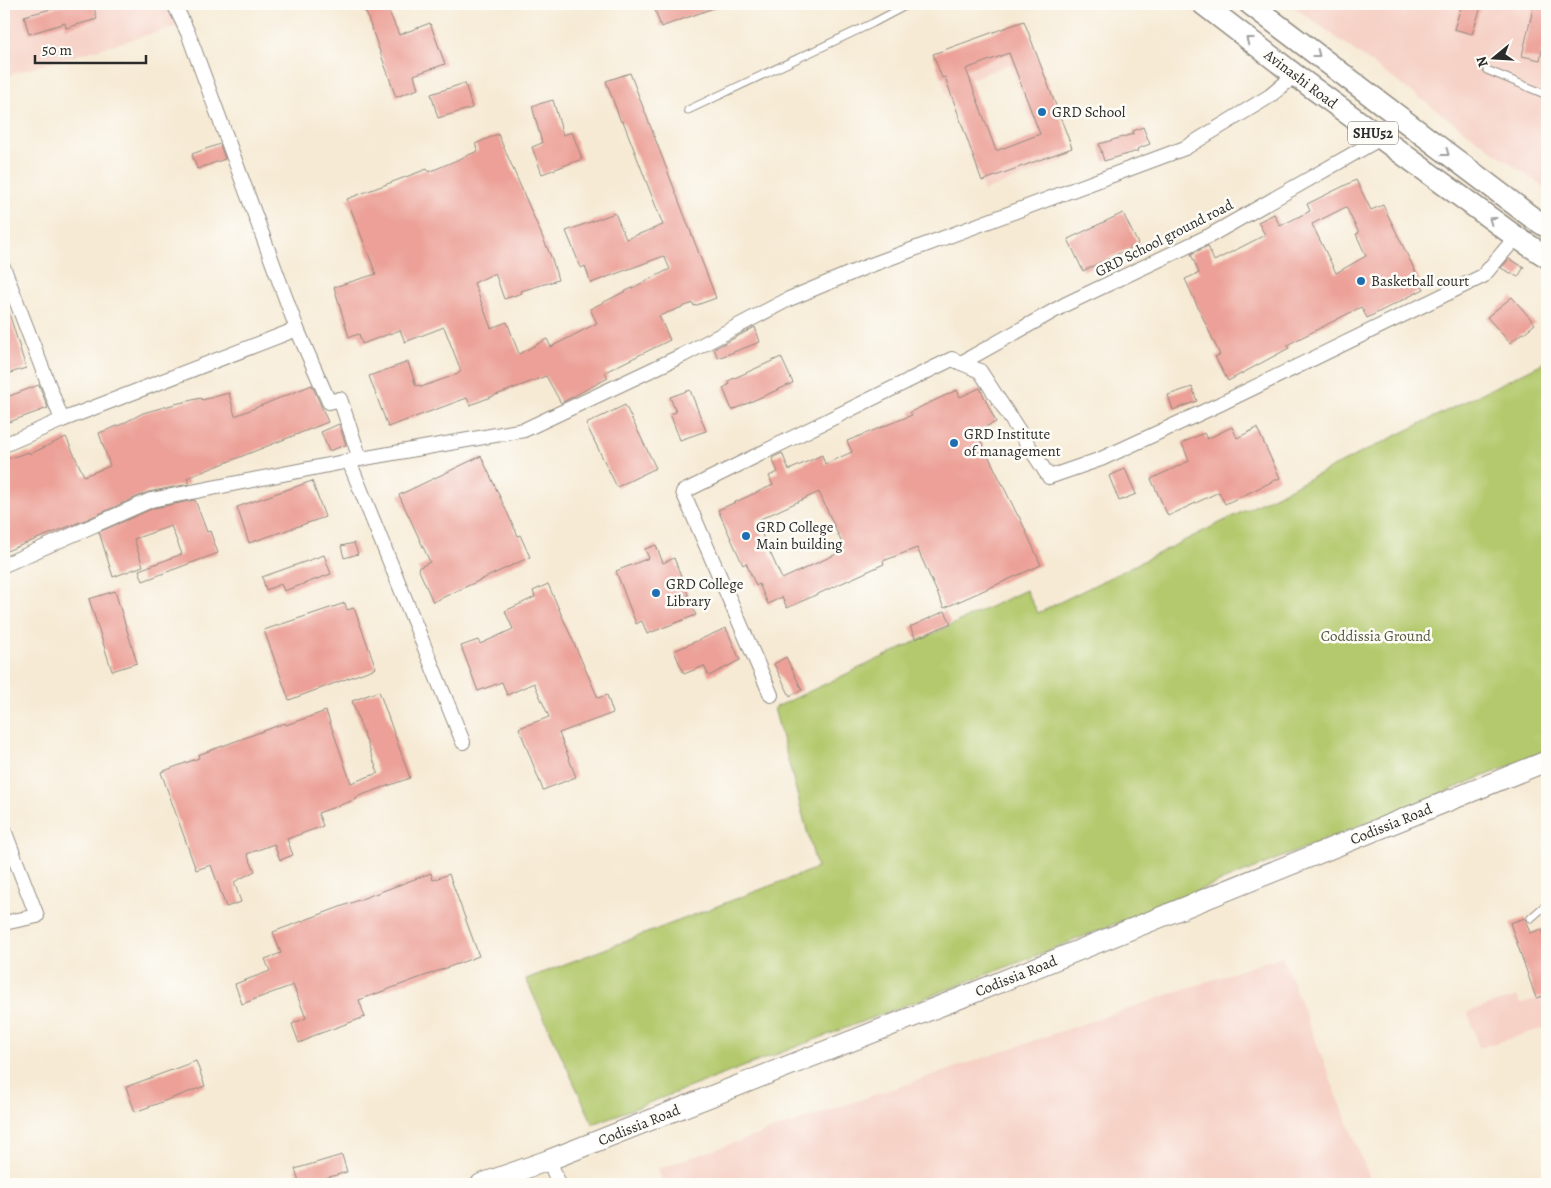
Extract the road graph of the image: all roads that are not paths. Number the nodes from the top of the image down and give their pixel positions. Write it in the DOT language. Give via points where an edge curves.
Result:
graph roads {
  1 [pos="174,4"];
  2 [pos="909,4"];
  3 [pos="1203,4"];
  4 [pos="1250,4"];
  5 [pos="1487,70"];
  6 [pos="1295,76"];
  7 [pos="1547,95"];
  8 [pos="688,110"];
  9 [pos="1381,138"];
  10 [pos="1545,219"];
  11 [pos="1516,237"];
  12 [pos="1547,257"];
  13 [pos="4,269"];
  14 [pos="297,329"];
  15 [pos="961,363"];
  16 [pos="62,420"];
  17 [pos="4,445"];
  18 [pos="355,460"];
  19 [pos="4,565"];
  20 [pos="771,695"];
  21 [pos="463,742"];
  22 [pos="1547,761"];
  23 [pos="4,830"];
  24 [pos="1547,904"];
  25 [pos="1531,918"];
  26 [pos="4,923"];
  27 [pos="549,1160"];
  28 [pos="481,1184"];
  29 [pos="559,1184"];
  1 -- 14 [label="street" via="188,33"];
  2 -- 8 [label="lane"];
  6 -- 3 [label="main road, Avinashi Road / SHU52, one-way"];
  4 -- 10 [label="main road, Avinashi Road / SHU52, one-way"];
  5 -- 7 [label="lane"];
  6 -- 9 [label="main road, Avinashi Road / SHU52"];
  6 -- 18 [label="street" via="1270,96 1185,148 863,268 789,299 683,355 524,430"];
  11 -- 9 [label="main road, Avinashi Road / SHU52, one-way"];
  9 -- 15 [label="street, GRD School ground road" via="1209,236 1066,304"];
  11 -- 12 [label="main road, Avinashi Road / SHU52"];
  11 -- 15 [label="street" via="1483,276 1161,432 1101,459 1049,477 980,371"];
  13 -- 16 [label="street"];
  14 -- 16 [label="street"];
  14 -- 18 [label="street" via="329,402 340,399"];
  15 -- 20 [label="street, GRD School ground road" via="952,360 683,492"];
  16 -- 17 [label="street"];
  18 -- 19 [label="street" via="151,500"];
  18 -- 21 [label="street"];
  22 -- 27 [label="street, Codissia Road" via="981,990"];
  23 -- 26 [label="street" via="37,916"];
  24 -- 25 [label="lane"];
  27 -- 28 [label="street, Codissia Road"];
  27 -- 29 [label="street"];
}
